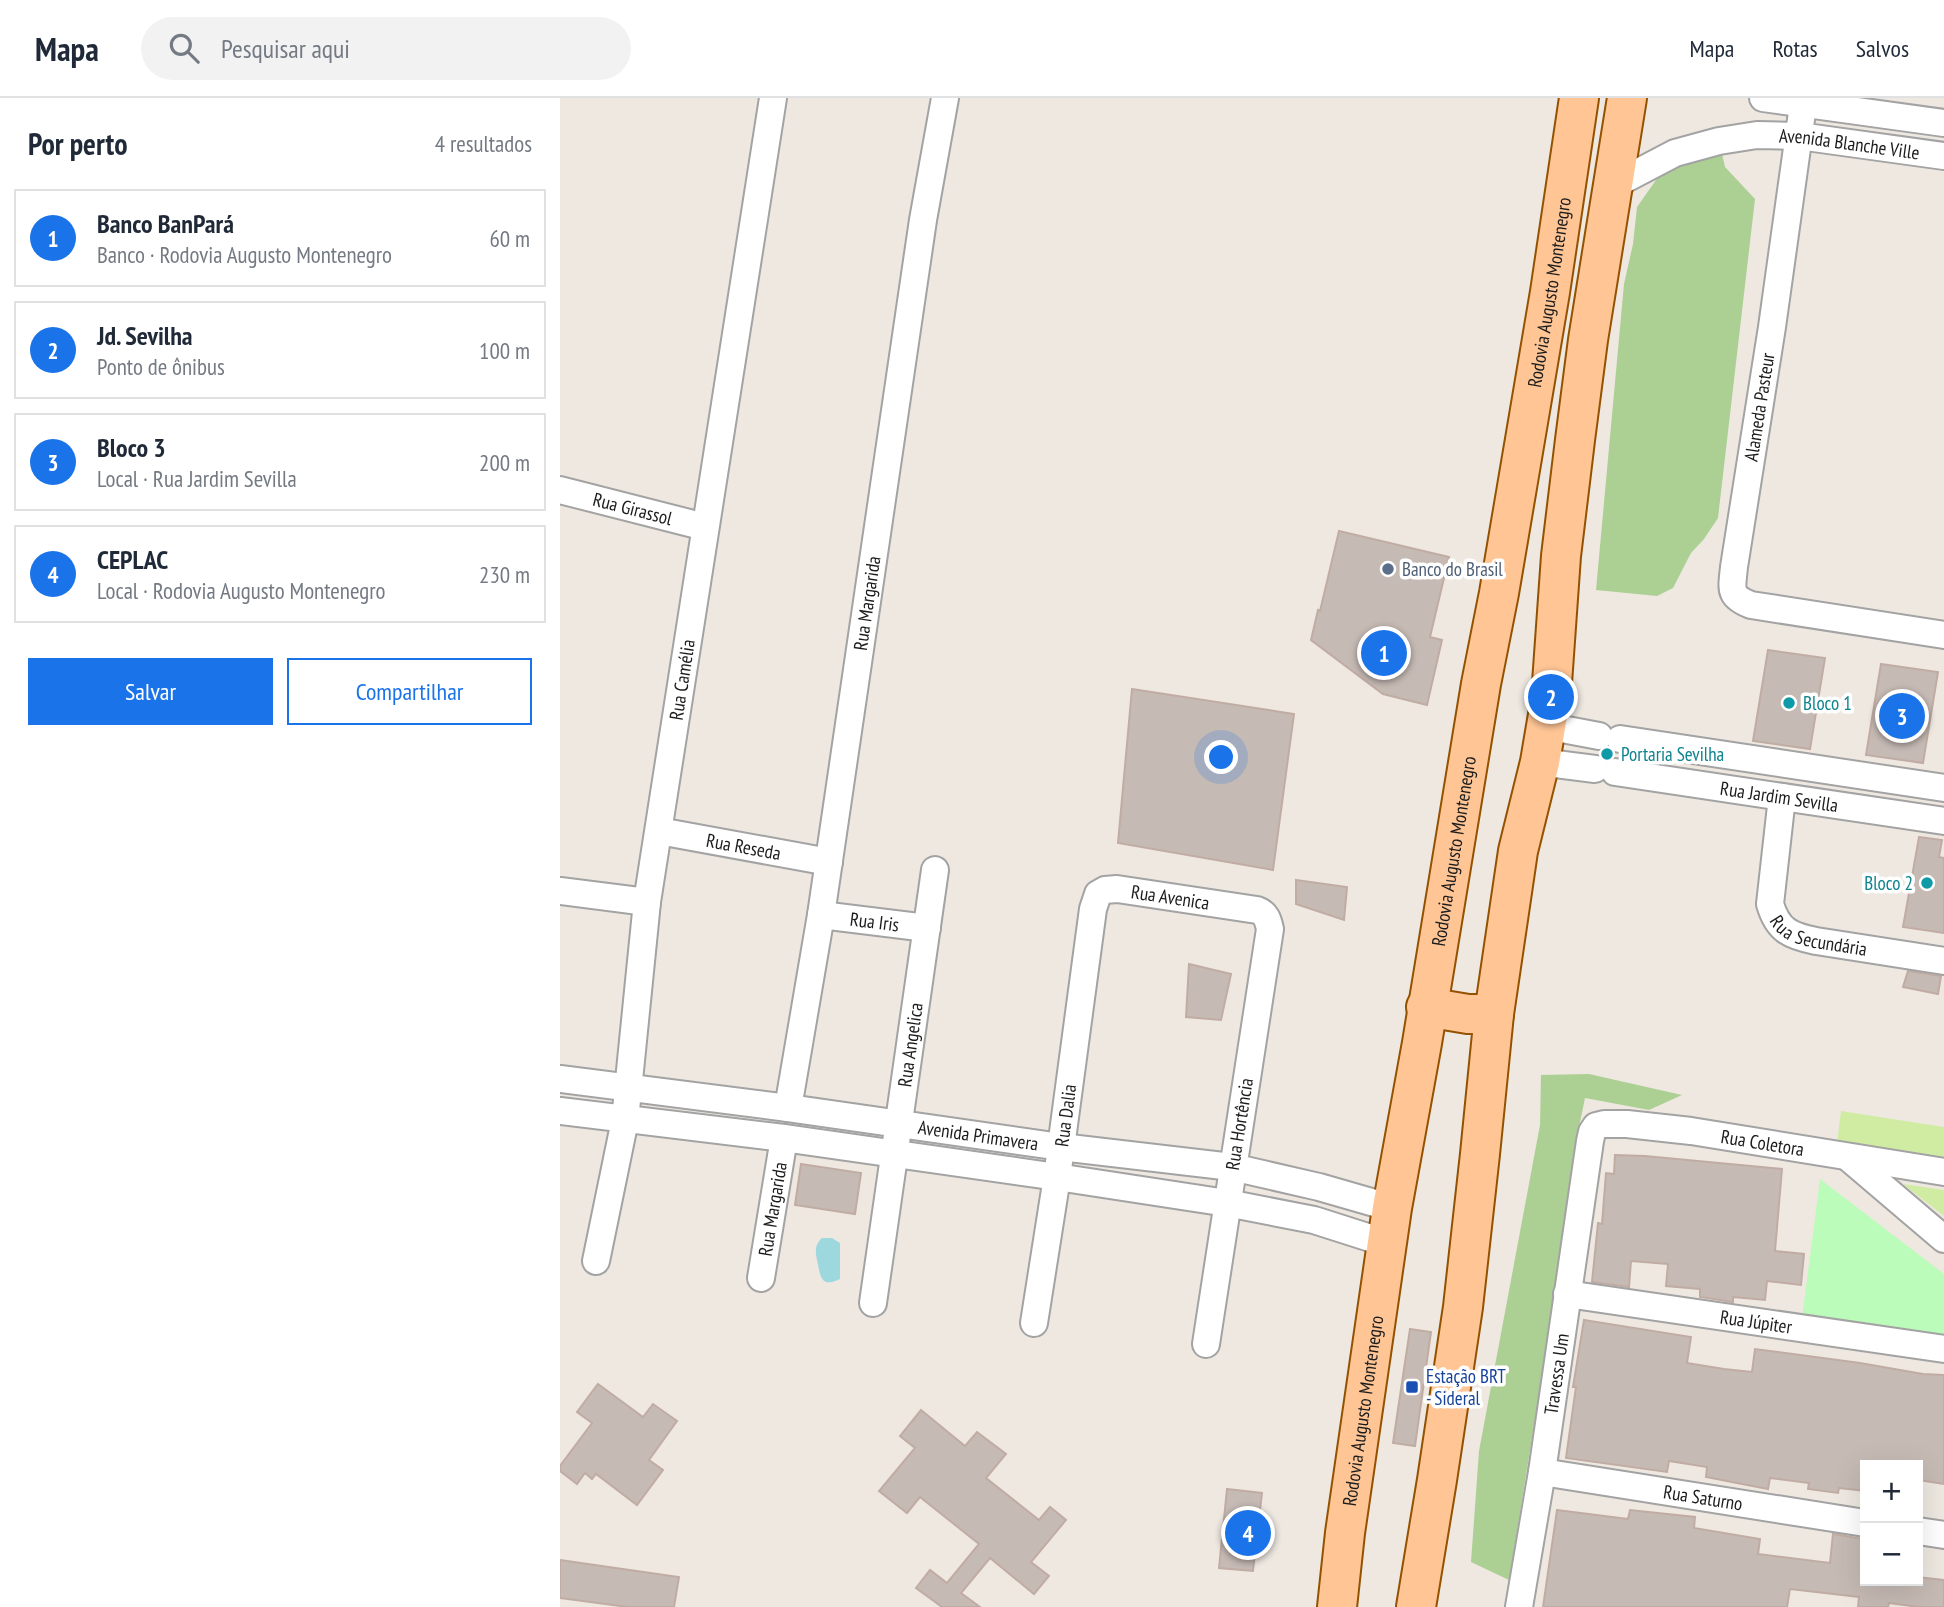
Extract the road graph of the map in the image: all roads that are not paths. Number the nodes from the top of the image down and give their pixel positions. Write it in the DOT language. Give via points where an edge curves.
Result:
graph roads {
  1 [pos="773,98"];
  2 [pos="945,98"];
  3 [pos="1579,98"];
  4 [pos="1627,98"];
  5 [pos="1763,98"];
  6 [pos="1804,101"];
  7 [pos="1944,123"];
  8 [pos="1757,135"];
  9 [pos="1799,136"];
  10 [pos="1944,156"];
  11 [pos="1612,186"];
  12 [pos="560,490"];
  13 [pos="705,527"];
  14 [pos="1944,635"];
  15 [pos="1648,743"];
  16 [pos="1543,744"];
  17 [pos="1616,772"];
  18 [pos="1944,788"];
  19 [pos="1782,797"];
  20 [pos="1944,821"];
  21 [pos="659,831"];
  22 [pos="829,862"];
  23 [pos="935,870"];
  24 [pos="560,891"];
  25 [pos="647,902"];
  26 [pos="1093,909"];
  27 [pos="1257,911"];
  28 [pos="821,915"];
  29 [pos="927,928"];
  30 [pos="1944,961"];
  31 [pos="1426,1007"];
  32 [pos="1494,1014"];
  33 [pos="560,1079"];
  34 [pos="629,1089"];
  35 [pos="788,1108"];
  36 [pos="560,1111"];
  37 [pos="625,1120"];
  38 [pos="900,1125"];
  39 [pos="784,1138"];
  40 [pos="1590,1141"];
  41 [pos="1061,1147"];
  42 [pos="895,1155"];
  43 [pos="1849,1158"];
  44 [pos="1232,1167"];
  45 [pos="1944,1172"];
  46 [pos="1057,1177"];
  47 [pos="1227,1203"];
  48 [pos="1389,1226"];
  49 [pos="1944,1239"];
  50 [pos="596,1261"];
  51 [pos="761,1278"];
  52 [pos="1567,1294"];
  53 [pos="873,1303"];
  54 [pos="1034,1323"];
  55 [pos="1206,1344"];
  56 [pos="1944,1349"];
  57 [pos="1542,1472"];
  58 [pos="1860,1521"];
  59 [pos="1923,1532"];
  60 [pos="1944,1535"];
  61 [pos="1337,1607"];
  62 [pos="1416,1607"];
  63 [pos="1519,1607"];
  1 -- 13 [label="street, Rua Camélia"];
  2 -- 22 [label="street, Rua Margarida"];
  3 -- 31 [label="main road, Rodovia Augusto Montenegro" via="1546,318"];
  4 -- 11 [label="main road"];
  5 -- 6 [label="street, Avenida Blanche Ville"];
  5 -- 8 [label="street, Avenida Blanche Ville"];
  6 -- 7 [label="street, Avenida Blanche Ville"];
  6 -- 9 [label="street, Alameda Pasteur"];
  8 -- 9 [label="street, Avenida Blanche Ville"];
  8 -- 11 [label="street, Avenida Blanche Ville" via="1675,153"];
  9 -- 10 [label="street, Avenida Blanche Ville"];
  9 -- 14 [label="street, Alameda Pasteur" via="1734,567 1734,596 1751,605"];
  11 -- 16 [label="main road" via="1572,466"];
  12 -- 13 [label="street, Rua Girassol"];
  13 -- 21 [label="street, Rua Camélia"];
  15 -- 16 [label="street, Rua Jardim Sevilla" via="1610,738"];
  15 -- 17 [label="street" via="1647,769"];
  15 -- 18 [label="street, Rua Jardim Sevilla"];
  16 -- 17 [label="street, Rua Jardim Sevilla"];
  16 -- 32 [label="main road" via="1518,851"];
  17 -- 19 [label="street, Rua Jardim Sevilla"];
  19 -- 20 [label="street, Rua Jardim Sevilla"];
  19 -- 30 [label="street, Rua Secundária" via="1770,904 1774,919 1785,930 1816,942"];
  21 -- 22 [label="street, Rua Reseda"];
  21 -- 25 [label="street, Rua Camélia"];
  22 -- 28 [label="street, Rua Margarida"];
  23 -- 29 [label="street, Rua Angelica"];
  24 -- 25 [label="street"];
  25 -- 34 [label="street, Rua Camélia"];
  26 -- 27 [label="street, Rua Avenica" via="1098,894 1117,889"];
  26 -- 41 [label="street, Rua Dalia"];
  27 -- 44 [label="street, Rua Hortência" via="1265,916 1270,929"];
  28 -- 29 [label="street, Rua Iris"];
  28 -- 35 [label="street, Rua Margarida"];
  29 -- 38 [label="street, Rua Angelica"];
  31 -- 32 [label="main road"];
  31 -- 48 [label="main road, Rodovia Augusto Montenegro"];
  32 -- 62 [label="main road" via="1462,1307"];
  33 -- 34 [label="street, Avenida Primavera"];
  34 -- 35 [label="street, Avenida Primavera"];
  34 -- 37 [label="street, Rua Camélia"];
  35 -- 38 [label="street, Avenida Primavera"];
  36 -- 37 [label="street, Avenida Primavera"];
  37 -- 39 [label="street, Avenida Primavera"];
  37 -- 50 [label="street, Rua Camélia"];
  38 -- 41 [label="street, Avenida Primavera"];
  38 -- 42 [label="street, Rua Angelica"];
  39 -- 42 [label="street, Avenida Primavera"];
  39 -- 51 [label="street, Rua Margarida"];
  40 -- 43 [label="street, Rua Coletora" via="1596,1126 1627,1124"];
  40 -- 52 [label="street, Travessa Um"];
  41 -- 44 [label="street, Avenida Primavera"];
  41 -- 46 [label="street, Rua Dalia"];
  42 -- 46 [label="street, Avenida Primavera"];
  42 -- 53 [label="street, Rua Angelica"];
  43 -- 45 [label="street, Rua Coletora"];
  43 -- 49 [label="street"];
  44 -- 47 [label="street, Rua Hortência"];
  44 -- 48 [label="street, Avenida Primavera" via="1319,1187"];
  46 -- 47 [label="street, Avenida Primavera"];
  46 -- 54 [label="street, Rua Dalia"];
  47 -- 48 [label="street, Avenida Primavera" via="1314,1220"];
  47 -- 55 [label="street, Rua Hortência"];
  48 -- 61 [label="main road, Rodovia Augusto Montenegro"];
  52 -- 56 [label="street, Rua Júpiter"];
  52 -- 57 [label="street, Travessa Um"];
  57 -- 58 [label="street, Rua Saturno"];
  57 -- 63 [label="street, Travessa Um"];
  59 -- 60 [label="street"];
}
